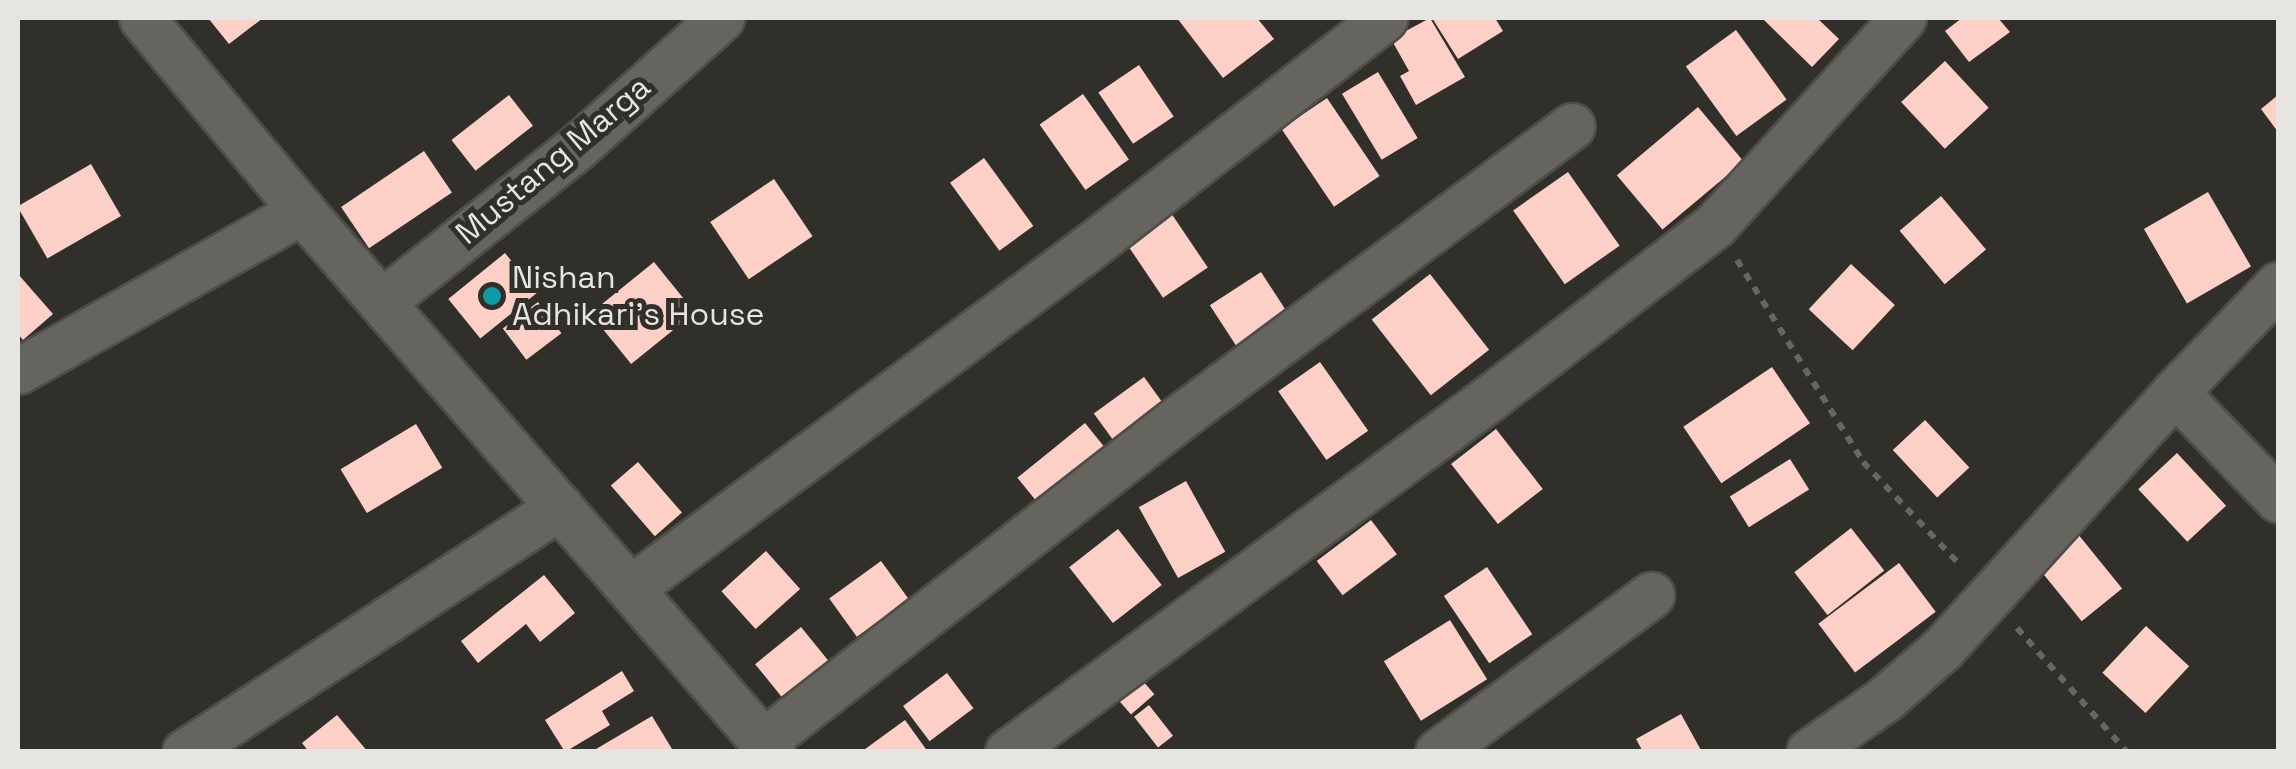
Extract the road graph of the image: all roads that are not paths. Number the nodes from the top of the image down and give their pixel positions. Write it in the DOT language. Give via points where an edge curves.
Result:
graph roads {
  1 [pos="142,18"];
  2 [pos="721,18"];
  3 [pos="1384,18"];
  4 [pos="1903,18"];
  5 [pos="1572,126"];
  6 [pos="302,211"];
  7 [pos="2278,286"];
  8 [pos="383,301"];
  9 [pos="18,371"];
  10 [pos="2175,392"];
  11 [pos="2278,499"];
  12 [pos="560,508"];
  13 [pos="631,588"];
  14 [pos="1651,595"];
  15 [pos="768,746"];
  16 [pos="185,752"];
  17 [pos="1008,752"];
  18 [pos="1438,752"];
  19 [pos="1809,752"];
  1 -- 6 [label="street"];
  2 -- 8 [label="street, Mustang Marga" via="576,148"];
  3 -- 13 [label="street"];
  4 -- 17 [label="street" via="1715,225"];
  5 -- 15 [label="street" via="1180,417"];
  6 -- 8 [label="street"];
  6 -- 9 [label="street"];
  7 -- 10 [label="street"];
  8 -- 12 [label="street"];
  10 -- 11 [label="street"];
  10 -- 19 [label="street" via="1942,648"];
  12 -- 13 [label="street"];
  12 -- 16 [label="street"];
  13 -- 15 [label="street"];
  14 -- 18 [label="street"];
}
